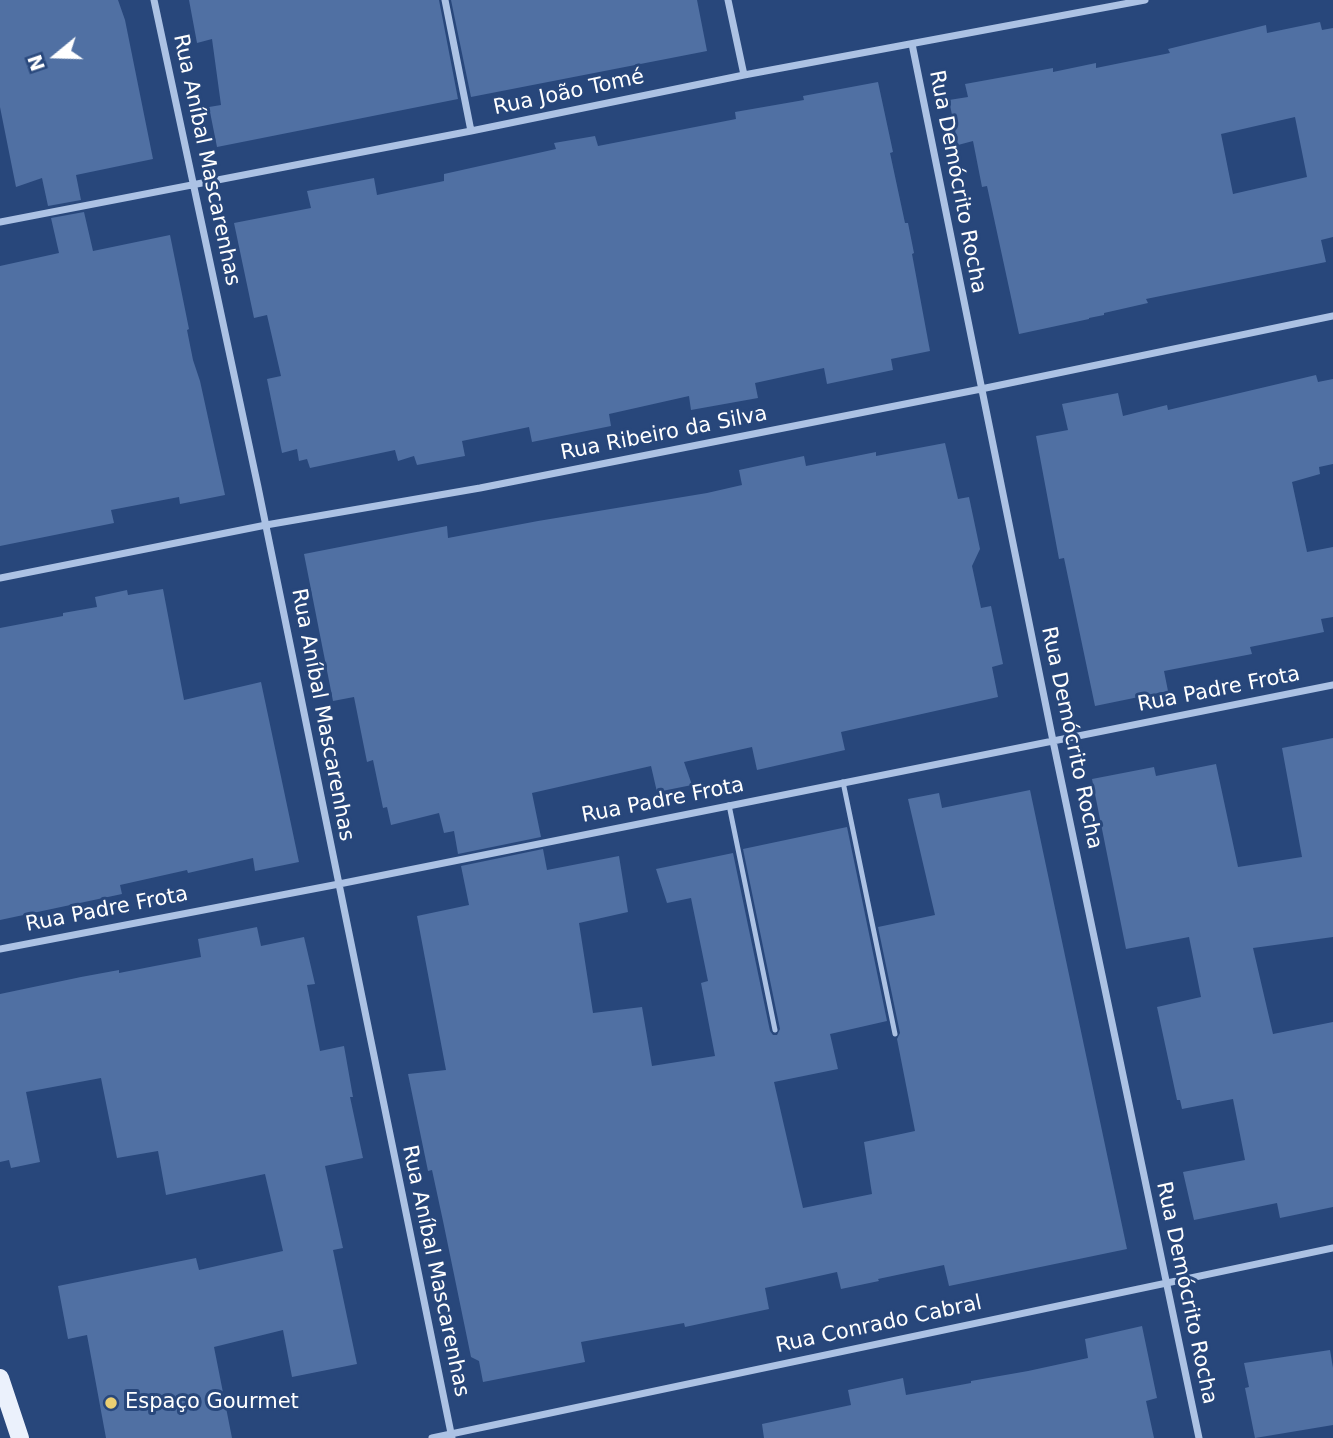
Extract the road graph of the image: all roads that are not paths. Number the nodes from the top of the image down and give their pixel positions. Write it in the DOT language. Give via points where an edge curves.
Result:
graph roads {
  1 [pos="154,0"];
  2 [pos="445,0"];
  3 [pos="728,0"];
  4 [pos="1145,0"];
  5 [pos="912,44"];
  6 [pos="744,75"];
  7 [pos="471,131"];
  8 [pos="195,185"];
  9 [pos="0,222"];
  10 [pos="1333,316"];
  11 [pos="981,389"];
  12 [pos="266,524"];
  13 [pos="0,578"];
  14 [pos="1333,685"];
  15 [pos="1053,741"];
  16 [pos="843,782"];
  17 [pos="729,805"];
  18 [pos="339,884"];
  19 [pos="0,949"];
  20 [pos="775,1030"];
  21 [pos="895,1034"];
  22 [pos="1333,1248"];
  23 [pos="1165,1282"];
  24 [pos="0,1378"];
  25 [pos="452,1436"];
  26 [pos="20,1438"];
  27 [pos="432,1438"];
  28 [pos="1199,1438"];
  1 -- 8 [label="street, Rua Aníbal Mascarenhas"];
  2 -- 7 [label="street"];
  3 -- 6 [label="street"];
  4 -- 5 [label="street, Rua João Tomé"];
  5 -- 6 [label="street, Rua João Tomé"];
  5 -- 11 [label="street, Rua Demócrito Rocha"];
  6 -- 7 [label="street, Rua João Tomé"];
  7 -- 8 [label="street, Rua João Tomé"];
  8 -- 9 [label="street, Rua João Tomé"];
  8 -- 12 [label="street, Rua Aníbal Mascarenhas"];
  10 -- 11 [label="street, Rua Ribeiro da Silva"];
  11 -- 12 [label="street, Rua Ribeiro da Silva" via="480,488"];
  11 -- 15 [label="street, Rua Demócrito Rocha"];
  12 -- 13 [label="street, Rua Ribeiro da Silva"];
  12 -- 18 [label="street, Rua Aníbal Mascarenhas"];
  14 -- 15 [label="street, Rua Padre Frota"];
  15 -- 16 [label="street, Rua Padre Frota"];
  15 -- 23 [label="street, Rua Demócrito Rocha"];
  16 -- 17 [label="street, Rua Padre Frota"];
  16 -- 21 [label="lane"];
  17 -- 18 [label="street, Rua Padre Frota"];
  17 -- 20 [label="lane"];
  18 -- 19 [label="street, Rua Padre Frota"];
  18 -- 25 [label="street, Rua Aníbal Mascarenhas"];
  22 -- 23 [label="street, Rua Conrado Cabral"];
  23 -- 25 [label="street, Rua Conrado Cabral"];
  23 -- 28 [label="street, Rua Demócrito Rocha"];
  24 -- 26 [label="main road"];
  25 -- 27 [label="street, Rua Conrado Cabral"];
}
